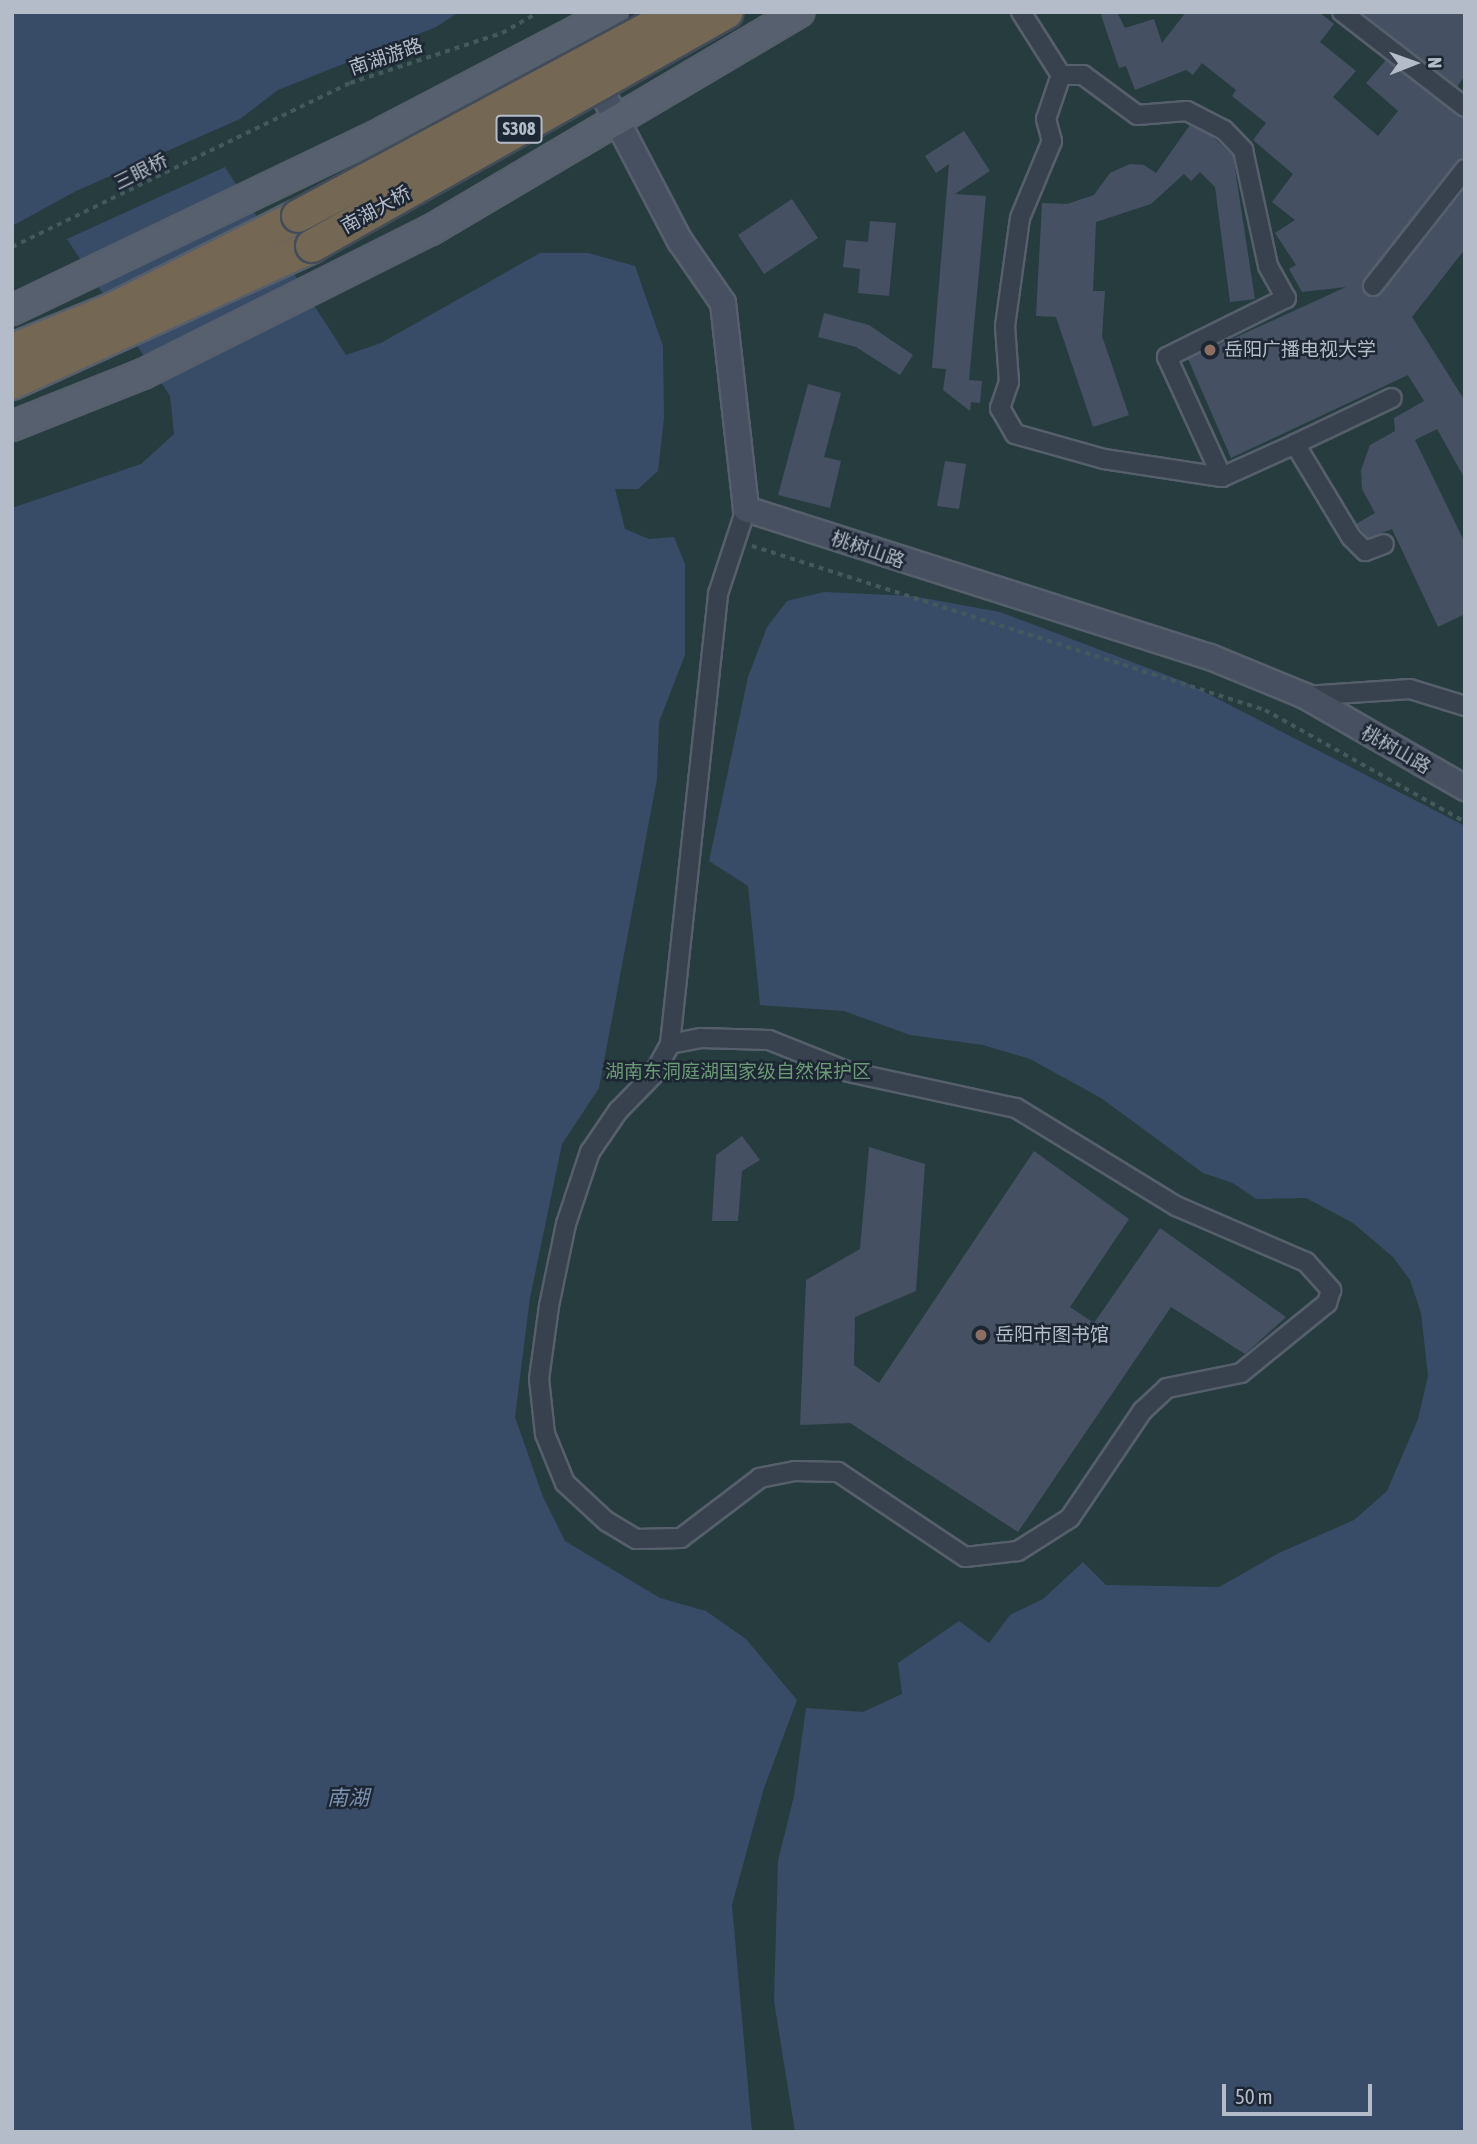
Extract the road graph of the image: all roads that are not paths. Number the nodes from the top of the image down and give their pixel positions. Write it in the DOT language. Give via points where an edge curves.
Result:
graph roads {
  1 [pos="613,12"];
  2 [pos="629,12"];
  3 [pos="678,12"];
  4 [pos="727,12"];
  5 [pos="799,12"];
  6 [pos="1021,12"];
  7 [pos="1342,12"];
  8 [pos="571,34"];
  9 [pos="1061,75"];
  10 [pos="682,83"];
  11 [pos="1465,107"];
  12 [pos="618,121"];
  13 [pos="1465,169"];
  14 [pos="1373,286"];
  15 [pos="12,310"];
  16 [pos="12,350"];
  17 [pos="12,383"];
  18 [pos="1392,398"];
  19 [pos="12,426"];
  20 [pos="1295,444"];
  21 [pos="1222,477"];
  22 [pos="746,509"];
  23 [pos="1384,544"];
  24 [pos="1305,696"];
  25 [pos="1465,706"];
  26 [pos="1465,788"];
  27 [pos="670,1044"];
  1 -- 8 [label="main road"];
  2 -- 10 [label="main road" via="622,32 626,59 642,77"];
  3 -- 16 [label="highway, 南湖大桥 / S308, bridge" via="298,216 111,310"];
  4 -- 17 [label="highway, 南湖大桥 / S308, bridge" via="312,246"];
  5 -- 10 [label="main road"];
  6 -- 9 [label="street"];
  7 -- 11 [label="street"];
  8 -- 12 [label="street"];
  8 -- 15 [label="main road" via="385,131"];
  9 -- 21 [label="street" via="1046,119 1052,141 1020,218 1005,326 1009,382 1000,408 1015,434 1050,447"];
  9 -- 21 [label="street" via="1083,75 1138,115 1187,111 1224,130 1243,150 1268,266 1286,298 1167,357"];
  10 -- 12 [label="main road"];
  12 -- 19 [label="main road" via="432,230 143,374"];
  12 -- 22 [label="street" via="680,241 723,303"];
  13 -- 14 [label="street"];
  18 -- 20 [label="street"];
  20 -- 21 [label="street"];
  20 -- 23 [label="street" via="1351,537 1365,551"];
  22 -- 24 [label="street, 桃树山路" via="1210,657"];
  22 -- 27 [label="street" via="718,594"];
  24 -- 25 [label="street" via="1410,689"];
  24 -- 26 [label="street, 桃树山路"];
  27 -- 27 [label="street" via="653,1075 618,1111 590,1152 566,1224 539,1379 545,1434 565,1483 606,1521 636,1539 681,1538 761,1478 795,1471 838,1472 965,1556 1018,1551 1070,1518 1143,1410 1167,1388 1241,1373 1326,1303 1331,1290 1306,1262 1176,1206 1016,1108 849,1072 769,1040 701,1038"];
}
